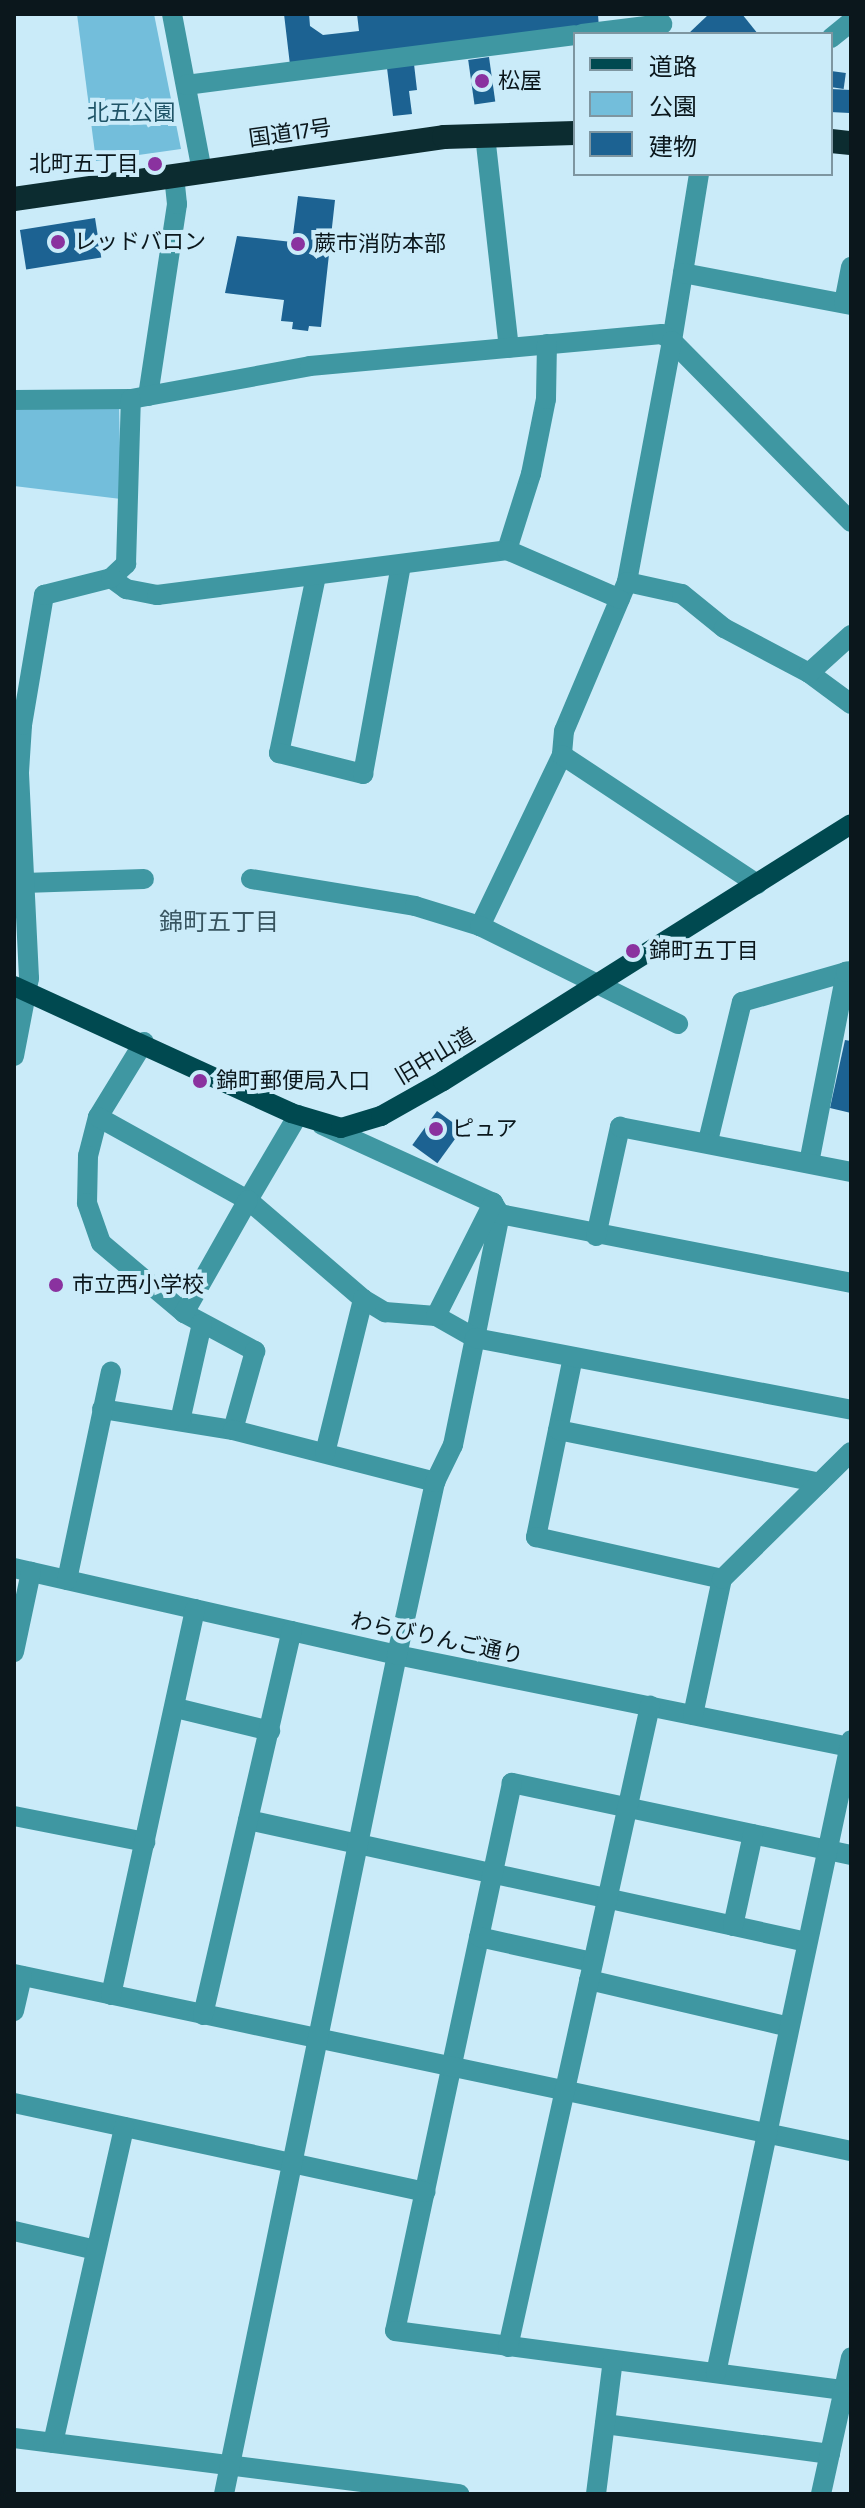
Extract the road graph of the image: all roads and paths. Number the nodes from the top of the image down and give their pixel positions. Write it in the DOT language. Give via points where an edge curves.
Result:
graph roads {
  1 [pos="172,14"];
  2 [pos="851,22"];
  3 [pos="662,24"];
  4 [pos="598,32"];
  5 [pos="573,35"];
  6 [pos="833,36"];
  7 [pos="186,85"];
  8 [pos="573,133"];
  9 [pos="485,135"];
  10 [pos="202,172"];
  11 [pos="174,176"];
  12 [pos="699,176"];
  13 [pos="14,199"];
  14 [pos="851,267"];
  15 [pos="683,273"];
  16 [pos="848,304"];
  17 [pos="667,337"];
  18 [pos="547,344"];
  19 [pos="509,348"];
  20 [pos="139,398"];
  21 [pos="14,400"];
  22 [pos="851,522"];
  23 [pos="507,550"];
  24 [pos="401,564"];
  25 [pos="316,576"];
  26 [pos="111,578"];
  27 [pos="624,590"];
  28 [pos="851,635"];
  29 [pos="809,673"];
  30 [pos="851,704"];
  31 [pos="562,755"];
  32 [pos="17,760"];
  33 [pos="851,825"];
  34 [pos="144,879"];
  35 [pos="251,879"];
  36 [pos="24,883"];
  37 [pos="757,884"];
  38 [pos="480,926"];
  39 [pos="849,972"];
  40 [pos="601,983"];
  41 [pos="20,989"];
  42 [pos="678,1024"];
  43 [pos="144,1042"];
  44 [pos="14,1056"];
  45 [pos="298,1115"];
  46 [pos="98,1117"];
  47 [pos="322,1125"];
  48 [pos="708,1141"];
  49 [pos="809,1163"];
  50 [pos="851,1172"];
  51 [pos="248,1200"];
  52 [pos="496,1209"];
  53 [pos="596,1236"];
  54 [pos="851,1283"];
  55 [pos="363,1299"];
  56 [pos="436,1316"];
  57 [pos="193,1318"];
  58 [pos="475,1338"];
  59 [pos="573,1357"];
  60 [pos="111,1372"];
  61 [pos="102,1409"];
  62 [pos="851,1410"];
  63 [pos="180,1421"];
  64 [pos="233,1430"];
  65 [pos="558,1430"];
  66 [pos="851,1452"];
  67 [pos="325,1453"];
  68 [pos="435,1482"];
  69 [pos="820,1483"];
  70 [pos="22,1570"];
  71 [pos="722,1579"];
  72 [pos="67,1580"];
  73 [pos="195,1609"];
  74 [pos="292,1631"];
  75 [pos="14,1652"];
  76 [pos="397,1655"];
  77 [pos="650,1706"];
  78 [pos="176,1708"];
  79 [pos="693,1715"];
  80 [pos="270,1731"];
  81 [pos="851,1744"];
  82 [pos="628,1807"];
  83 [pos="14,1816"];
  84 [pos="248,1820"];
  85 [pos="753,1834"];
  86 [pos="145,1842"];
  87 [pos="357,1844"];
  88 [pos="828,1849"];
  89 [pos="851,1855"];
  90 [pos="493,1874"];
  91 [pos="606,1898"];
  92 [pos="733,1926"];
  93 [pos="479,1937"];
  94 [pos="807,1942"];
  95 [pos="590,1971"];
  96 [pos="18,1975"];
  97 [pos="111,1995"];
  98 [pos="14,2011"];
  99 [pos="203,2015"];
  100 [pos="789,2027"];
  101 [pos="317,2041"];
  102 [pos="451,2069"];
  103 [pos="563,2092"];
  104 [pos="14,2103"];
  105 [pos="124,2127"];
  106 [pos="767,2133"];
  107 [pos="851,2151"];
  108 [pos="290,2164"];
  109 [pos="425,2192"];
  110 [pos="14,2231"];
  111 [pos="96,2250"];
  112 [pos="508,2347"];
  113 [pos="851,2357"];
  114 [pos="613,2360"];
  115 [pos="716,2373"];
  116 [pos="848,2390"];
  117 [pos="605,2424"];
  118 [pos="14,2438"];
  119 [pos="53,2443"];
  120 [pos="830,2454"];
  121 [pos="227,2467"];
  122 [pos="363,2488"];
  123 [pos="224,2494"];
  124 [pos="459,2494"];
  125 [pos="596,2494"];
  126 [pos="821,2494"];
  1 -- 7 [label="street"];
  2 -- 6 [label="street"];
  3 -- 4 [label="street"];
  5 -- 7 [label="street"];
  7 -- 10 [label="street"];
  8 -- 9 [label="highway, 国道17号"];
  9 -- 10 [label="highway, 国道17号"];
  9 -- 19 [label="street"];
  10 -- 11 [label="highway, 国道17号"];
  11 -- 13 [label="highway, 国道17号"];
  11 -- 20 [label="street" via="177,204"];
  12 -- 15 [label="street"];
  14 -- 16 [label="street"];
  15 -- 16 [label="street"];
  15 -- 17 [label="street"];
  17 -- 18 [label="street"];
  17 -- 22 [label="street"];
  17 -- 27 [label="street"];
  18 -- 19 [label="street"];
  18 -- 23 [label="street" via="546,399 531,474"];
  19 -- 20 [label="street" via="310,366"];
  20 -- 21 [label="street"];
  20 -- 26 [label="street" via="126,564"];
  23 -- 24 [label="street"];
  23 -- 27 [label="street"];
  24 -- 25 [label="street"];
  24 -- 25 [label="street" via="363,774 279,753"];
  25 -- 26 [label="street" via="157,595 126,589"];
  26 -- 32 [label="street" via="44,595"];
  27 -- 29 [label="street" via="682,594 724,628"];
  27 -- 31 [label="street" via="564,731"];
  28 -- 29 [label="street"];
  29 -- 30 [label="street"];
  31 -- 37 [label="street"];
  31 -- 38 [label="street"];
  32 -- 36 [label="street"];
  33 -- 37 [label="main road, 旧中山道"];
  34 -- 36 [label="street"];
  35 -- 38 [label="street" via="415,906"];
  36 -- 41 [label="street"];
  37 -- 40 [label="main road, 旧中山道"];
  38 -- 40 [label="street"];
  39 -- 48 [label="street" via="742,1002"];
  39 -- 49 [label="street"];
  40 -- 42 [label="street"];
  40 -- 47 [label="main road, 旧中山道" via="381,1116 341,1128"];
  41 -- 43 [label="main road, 旧中山道"];
  41 -- 44 [label="street"];
  43 -- 45 [label="main road, 旧中山道"];
  43 -- 46 [label="street"];
  45 -- 47 [label="main road, 旧中山道"];
  45 -- 51 [label="street"];
  46 -- 51 [label="street"];
  46 -- 57 [label="street" via="88,1156 87,1203 101,1243"];
  47 -- 52 [label="street"];
  48 -- 49 [label="street"];
  48 -- 53 [label="street" via="620,1127"];
  49 -- 50 [label="street"];
  51 -- 55 [label="street"];
  51 -- 57 [label="street"];
  52 -- 53 [label="street"];
  52 -- 56 [label="street"];
  52 -- 58 [label="street"];
  53 -- 54 [label="street"];
  55 -- 56 [label="street" via="385,1312"];
  55 -- 67 [label="street"];
  56 -- 58 [label="street"];
  57 -- 63 [label="street"];
  57 -- 64 [label="street" via="255,1351"];
  58 -- 59 [label="street"];
  58 -- 68 [label="street" via="453,1445"];
  59 -- 62 [label="street"];
  59 -- 65 [label="street"];
  60 -- 61 [label="street"];
  61 -- 63 [label="street"];
  61 -- 72 [label="street"];
  63 -- 64 [label="street"];
  64 -- 67 [label="street"];
  65 -- 69 [label="street"];
  65 -- 71 [label="street" via="536,1537"];
  66 -- 69 [label="street"];
  67 -- 68 [label="street"];
  68 -- 76 [label="street"];
  69 -- 71 [label="street"];
  70 -- 72 [label="street, わらびりんご通り"];
  70 -- 75 [label="street"];
  71 -- 79 [label="street"];
  72 -- 73 [label="street, わらびりんご通り"];
  73 -- 74 [label="street, わらびりんご通り"];
  73 -- 78 [label="street"];
  74 -- 76 [label="street, わらびりんご通り"];
  74 -- 80 [label="street"];
  76 -- 77 [label="street, わらびりんご通り"];
  76 -- 87 [label="street"];
  77 -- 79 [label="street, わらびりんご通り"];
  77 -- 82 [label="street"];
  78 -- 80 [label="street"];
  78 -- 86 [label="street"];
  79 -- 81 [label="street, わらびりんご通り"];
  80 -- 84 [label="street"];
  81 -- 88 [label="street"];
  82 -- 85 [label="street"];
  82 -- 90 [label="street" via="512,1783"];
  82 -- 91 [label="street"];
  83 -- 86 [label="street"];
  84 -- 87 [label="street"];
  84 -- 99 [label="street"];
  85 -- 88 [label="street"];
  85 -- 92 [label="street"];
  86 -- 97 [label="street"];
  87 -- 90 [label="street"];
  87 -- 101 [label="street"];
  88 -- 89 [label="street"];
  88 -- 94 [label="street"];
  90 -- 91 [label="street"];
  90 -- 93 [label="street"];
  91 -- 92 [label="street"];
  91 -- 95 [label="street"];
  92 -- 94 [label="street"];
  93 -- 95 [label="street"];
  93 -- 102 [label="street"];
  94 -- 100 [label="street"];
  95 -- 100 [label="street"];
  95 -- 103 [label="street"];
  96 -- 97 [label="street"];
  96 -- 98 [label="street"];
  97 -- 99 [label="street"];
  99 -- 101 [label="street"];
  100 -- 106 [label="street"];
  101 -- 102 [label="street"];
  101 -- 108 [label="street"];
  102 -- 103 [label="street"];
  102 -- 109 [label="street"];
  103 -- 106 [label="street"];
  103 -- 112 [label="street"];
  104 -- 105 [label="street"];
  105 -- 108 [label="street"];
  105 -- 111 [label="street"];
  106 -- 107 [label="street"];
  106 -- 115 [label="street"];
  108 -- 109 [label="street"];
  108 -- 121 [label="street"];
  109 -- 112 [label="street" via="395,2331"];
  110 -- 111 [label="street"];
  111 -- 119 [label="street"];
  112 -- 114 [label="street"];
  113 -- 116 [label="street"];
  114 -- 115 [label="street"];
  114 -- 117 [label="street"];
  115 -- 116 [label="street"];
  116 -- 120 [label="street"];
  117 -- 120 [label="street"];
  117 -- 125 [label="street"];
  118 -- 119 [label="street"];
  119 -- 121 [label="street"];
  120 -- 126 [label="street"];
  121 -- 122 [label="street"];
  121 -- 123 [label="street"];
  122 -- 124 [label="street"];
}
